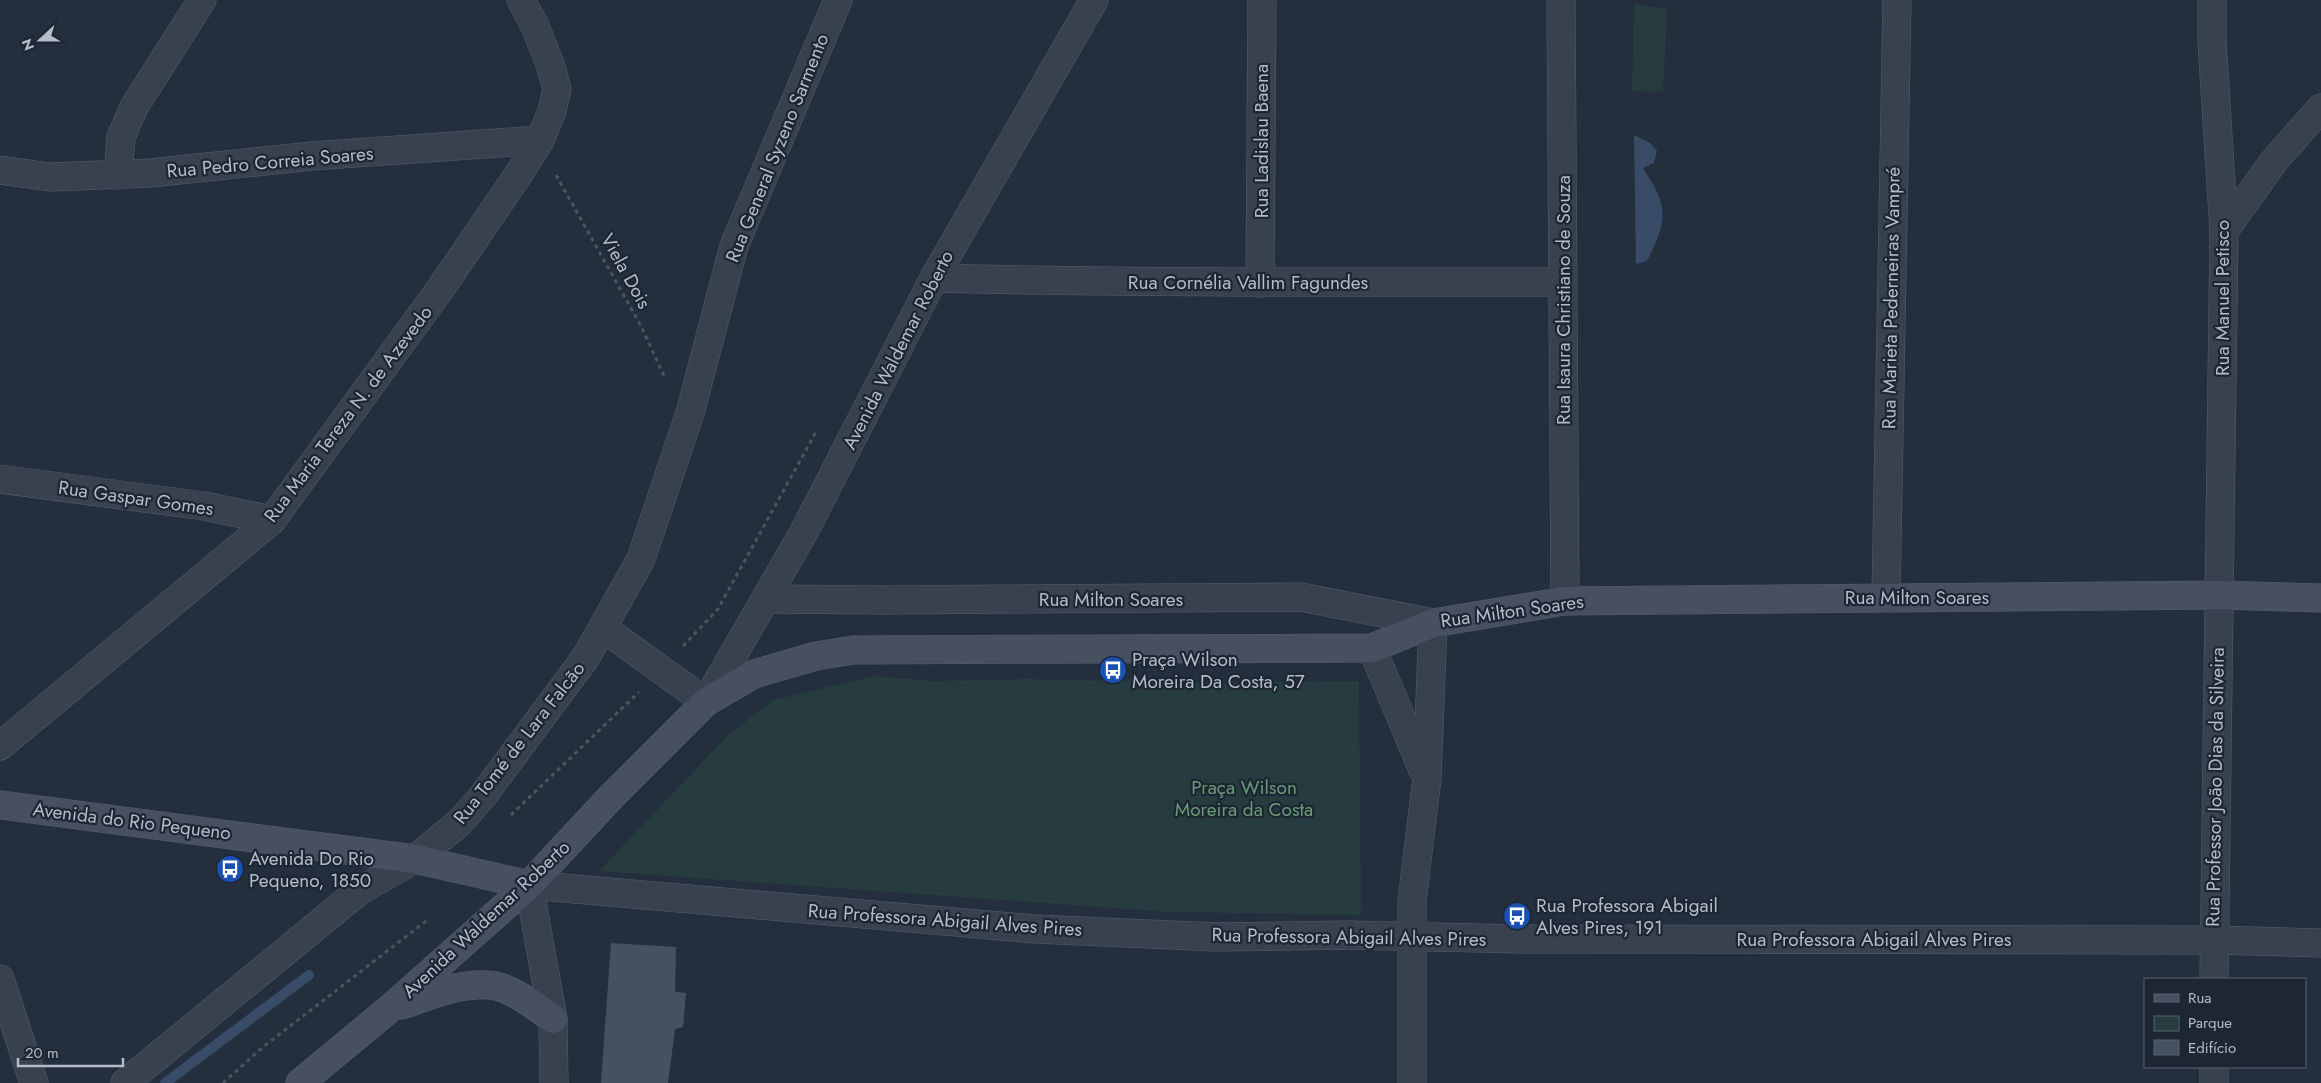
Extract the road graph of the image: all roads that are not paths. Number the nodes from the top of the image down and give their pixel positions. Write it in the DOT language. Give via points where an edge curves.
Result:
graph roads {
  1 [pos="202,0"];
  2 [pos="521,0"];
  3 [pos="838,0"];
  4 [pos="1094,0"];
  5 [pos="1262,0"];
  6 [pos="1561,0"];
  7 [pos="1897,0"];
  8 [pos="2212,0"];
  9 [pos="2321,108"];
  10 [pos="540,140"];
  11 [pos="0,170"];
  12 [pos="118,175"];
  13 [pos="2224,231"];
  14 [pos="934,278"];
  15 [pos="1563,282"];
  16 [pos="1260,283"];
  17 [pos="690,413"];
  18 [pos="0,480"];
  19 [pos="272,520"];
  20 [pos="2217,595"];
  21 [pos="1886,597"];
  22 [pos="766,598"];
  23 [pos="2321,598"];
  24 [pos="1565,601"];
  25 [pos="1433,622"];
  26 [pos="603,628"];
  27 [pos="1372,648"];
  28 [pos="706,702"];
  29 [pos="0,746"];
  30 [pos="1427,778"];
  31 [pos="0,805"];
  32 [pos="415,859"];
  33 [pos="529,885"];
  34 [pos="1410,938"];
  35 [pos="2214,940"];
  36 [pos="2321,943"];
  37 [pos="2214,978"];
  38 [pos="0,979"];
  39 [pos="388,1010"];
  40 [pos="552,1019"];
  41 [pos="2214,1068"];
  42 [pos="34,1083"];
  43 [pos="125,1083"];
  44 [pos="300,1083"];
  45 [pos="554,1083"];
  46 [pos="1412,1083"];
  47 [pos="2214,1083"];
  1 -- 12 [label="street" via="134,107 121,138"];
  2 -- 10 [label="street, Rua Maria Tereza N. de Azevedo" via="535,26 557,90"];
  3 -- 17 [label="street, Rua General Syzeno Sarmento" via="734,246"];
  4 -- 14 [label="street, Avenida Waldemar Roberto"];
  5 -- 16 [label="street, Rua Ladislau Baena"];
  6 -- 15 [label="street, Rua Isaura Christiano de Souza"];
  7 -- 21 [label="street, Rua Marieta Pederneiras Vampré"];
  8 -- 13 [label="street, Rua Manuel Petisco"];
  9 -- 13 [label="street" via="2274,161"];
  10 -- 12 [label="street, Rua Pedro Correia Soares" via="312,156"];
  10 -- 19 [label="street, Rua Maria Tereza N. de Azevedo" via="441,288"];
  11 -- 12 [label="street, Rua Pedro Correia Soares" via="50,177"];
  13 -- 20 [label="street, Rua Manuel Petisco"];
  14 -- 16 [label="street, Rua Cornélia Vallim Fagundes"];
  14 -- 22 [label="street, Avenida Waldemar Roberto"];
  15 -- 16 [label="street, Rua Cornélia Vallim Fagundes"];
  15 -- 24 [label="street, Rua Isaura Christiano de Souza"];
  17 -- 26 [label="street, Rua Tomé de Lara Falcão" via="641,559"];
  18 -- 19 [label="street, Rua Gaspar Gomes" via="204,506"];
  19 -- 29 [label="street, Rua Maria Tereza N. de Azevedo"];
  20 -- 21 [label="main road, Rua Milton Soares"];
  20 -- 23 [label="main road, Rua Milton Soares"];
  20 -- 35 [label="street, Rua Professor João Dias da Silveira"];
  21 -- 24 [label="main road, Rua Milton Soares"];
  22 -- 25 [label="street, Rua Milton Soares" via="1301,597"];
  22 -- 28 [label="street, Avenida Waldemar Roberto"];
  24 -- 25 [label="main road, Rua Milton Soares"];
  25 -- 27 [label="main road"];
  25 -- 30 [label="street"];
  26 -- 28 [label="street"];
  26 -- 32 [label="street, Rua Tomé de Lara Falcão" via="586,657 482,797 459,823"];
  27 -- 28 [label="main road, Avenida Waldemar Roberto" via="853,650 768,669"];
  27 -- 30 [label="street"];
  28 -- 33 [label="main road, Avenida Waldemar Roberto"];
  30 -- 34 [label="street"];
  31 -- 32 [label="main road, Avenida do Rio Pequeno"];
  32 -- 33 [label="main road, Avenida do Rio Pequeno"];
  32 -- 43 [label="street, Rua Tomé de Lara Falcão" via="359,891"];
  33 -- 34 [label="street, Rua Professora Abigail Alves Pires" via="1035,929 1217,937 1347,935"];
  33 -- 39 [label="main road, Avenida Waldemar Roberto"];
  33 -- 40 [label="street"];
  34 -- 35 [label="street, Rua Professora Abigail Alves Pires"];
  34 -- 46 [label="street"];
  35 -- 36 [label="street, Rua Professora Abigail Alves Pires"];
  35 -- 37 [label="street, Rua Professor João Dias da Silveira"];
  38 -- 42 [label="street"];
  39 -- 40 [label="main road" via="447,990 496,986 525,1000"];
  39 -- 44 [label="main road, Avenida Waldemar Roberto"];
  40 -- 45 [label="street"];
  41 -- 47 [label="street"];
}
